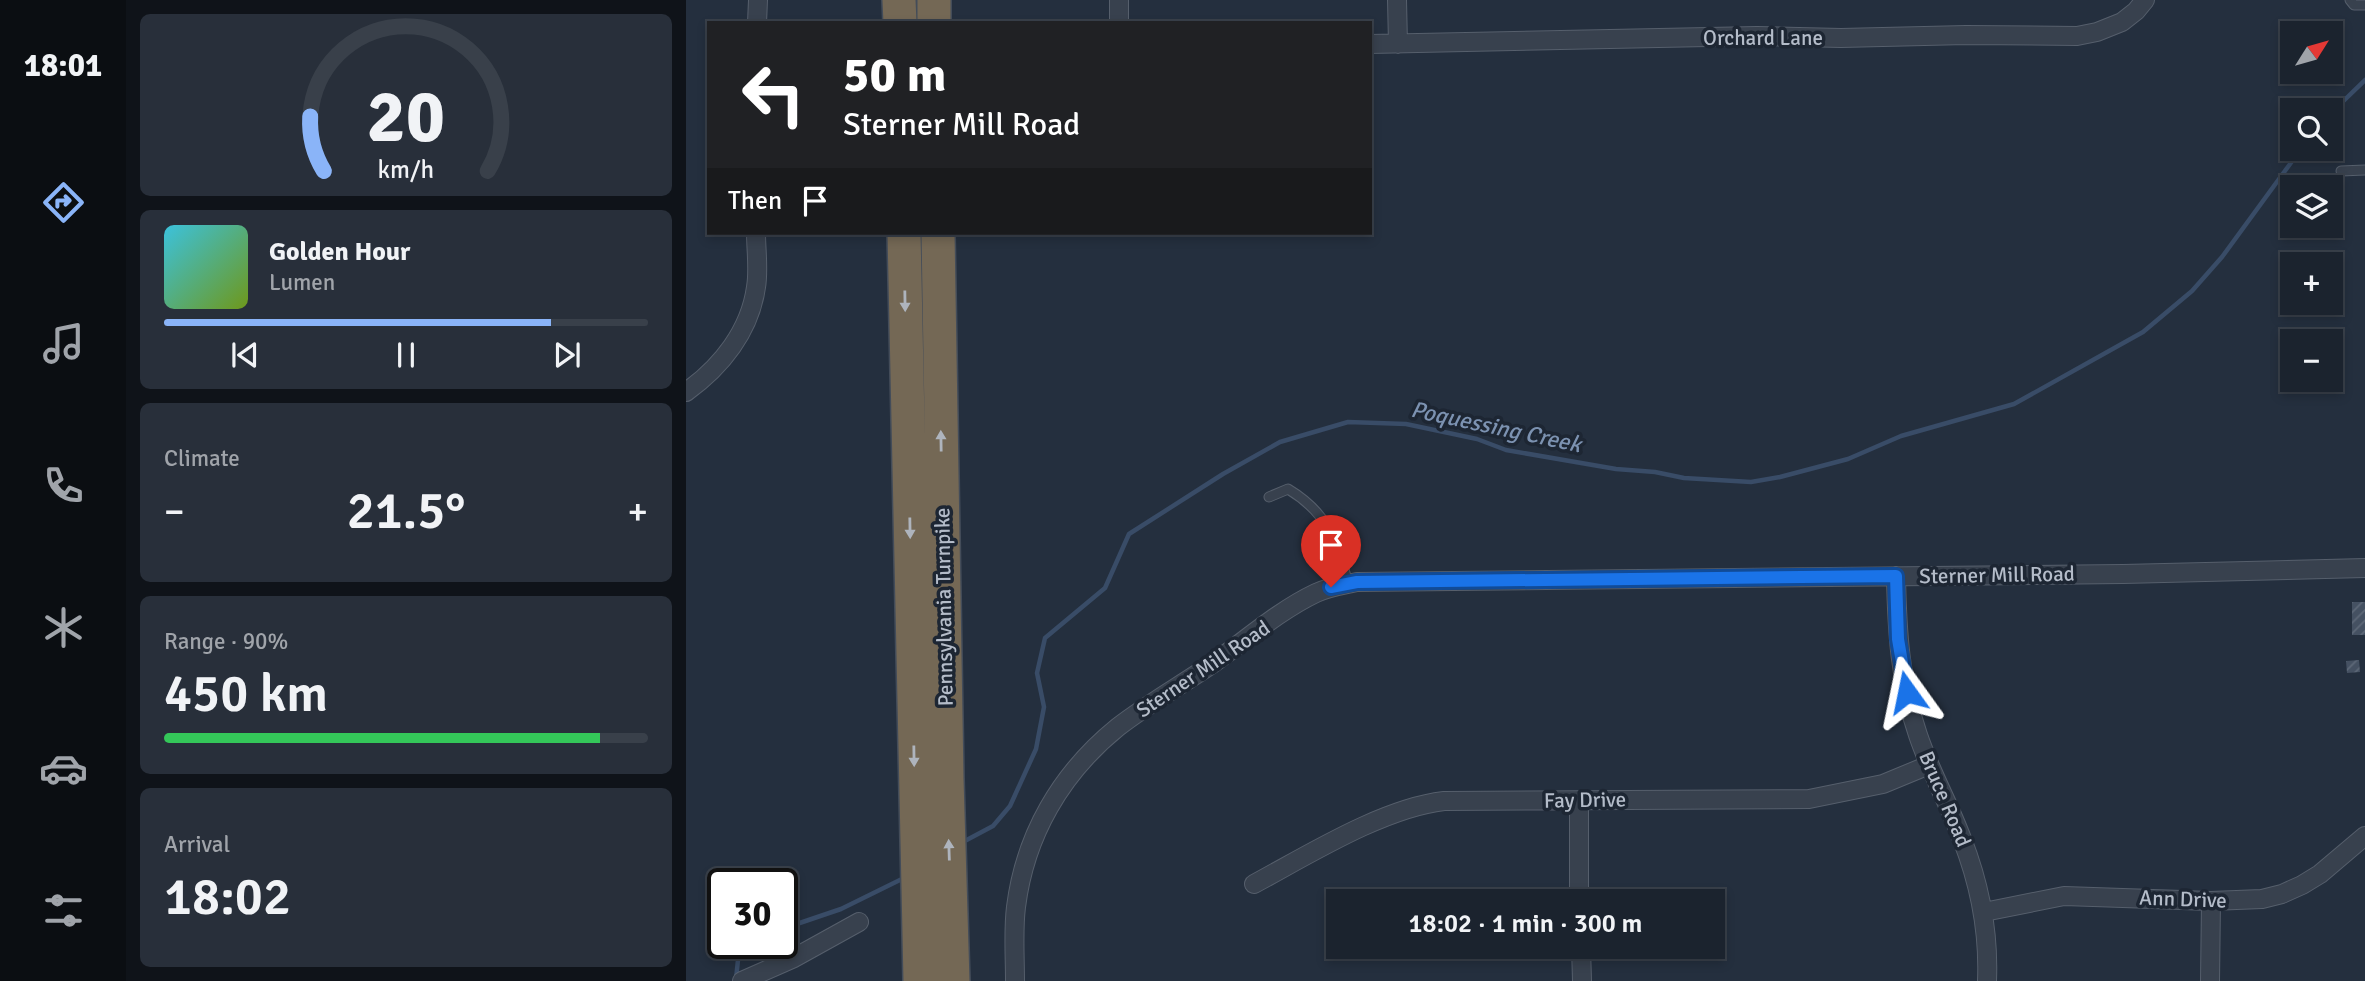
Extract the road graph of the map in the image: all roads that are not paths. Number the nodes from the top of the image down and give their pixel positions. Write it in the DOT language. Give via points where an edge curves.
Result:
graph roads {
  1 [pos="758,0"];
  2 [pos="899,0"];
  3 [pos="934,0"];
  4 [pos="1119,0"];
  5 [pos="1397,0"];
  6 [pos="2145,0"];
  7 [pos="2350,0"];
  8 [pos="2365,5"];
  9 [pos="757,21"];
  10 [pos="900,21"];
  11 [pos="934,21"];
  12 [pos="1119,21"];
  13 [pos="1372,44"];
  14 [pos="1398,44"];
  15 [pos="2365,170"];
  16 [pos="2341,171"];
  17 [pos="756,235"];
  18 [pos="904,235"];
  19 [pos="938,235"];
  20 [pos="686,392"];
  21 [pos="1269,497"];
  22 [pos="2365,568"];
  23 [pos="1896,576"];
  24 [pos="1348,584"];
  25 [pos="1929,765"];
  26 [pos="1579,801"];
  27 [pos="2365,836"];
  28 [pos="1254,884"];
  29 [pos="1579,889"];
  30 [pos="2211,901"];
  31 [pos="1984,912"];
  32 [pos="859,922"];
  33 [pos="1581,959"];
  34 [pos="745,980"];
  35 [pos="920,981"];
  36 [pos="953,981"];
  37 [pos="1015,981"];
  38 [pos="1582,981"];
  39 [pos="1987,981"];
  40 [pos="2210,981"];
  1 -- 9 [label="street"];
  2 -- 10 [label="highway"];
  3 -- 11 [label="highway"];
  4 -- 12 [label="street"];
  5 -- 14 [label="street"];
  6 -- 14 [label="street, Orchard Lane" via="2122,22 2077,36 1757,36"];
  7 -- 8 [label="lane"];
  13 -- 14 [label="street, Orchard Lane"];
  15 -- 16 [label="lane"];
  17 -- 20 [label="street" via="756,286 743,328 718,365"];
  18 -- 35 [label="highway, Pennsylvania Turnpike, one-way"];
  36 -- 19 [label="highway, Pennsylvania Turnpike, one-way"];
  21 -- 24 [label="lane" via="1288,489 1317,512 1332,531"];
  22 -- 23 [label="street, Sterner Mill Road"];
  23 -- 24 [label="street, Sterner Mill Road"];
  23 -- 25 [label="street, Bruce Road" via="1899,654"];
  24 -- 37 [label="street, Sterner Mill Road" via="1296,604 1119,727 1075,770 1037,827 1025,859 1016,909"];
  25 -- 26 [label="street, Fay Drive" via="1883,784 1809,799"];
  25 -- 31 [label="street, Bruce Road" via="1962,838"];
  26 -- 28 [label="street, Fay Drive" via="1427,803 1332,842"];
  26 -- 29 [label="street"];
  27 -- 30 [label="street, Ann Drive" via="2320,874 2282,894 2262,900"];
  30 -- 31 [label="street, Ann Drive" via="2064,896"];
  30 -- 40 [label="street"];
  31 -- 39 [label="street, Bruce Road"];
  32 -- 34 [label="street"];
  33 -- 38 [label="street"];
}
